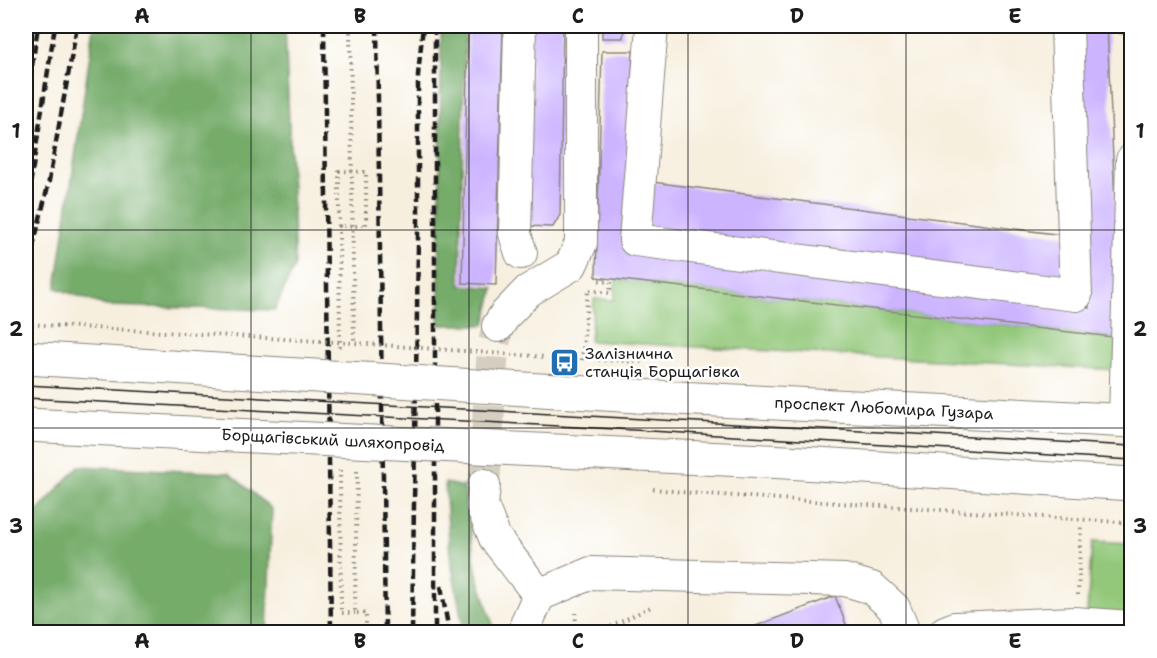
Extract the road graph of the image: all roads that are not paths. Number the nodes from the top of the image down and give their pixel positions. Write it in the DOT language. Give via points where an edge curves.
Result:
graph roads {
  1 [pos="520,26"];
  2 [pos="581,26"];
  3 [pos="652,26"];
  4 [pos="1067,26"];
  5 [pos="1131,160"];
  6 [pos="521,253"];
  7 [pos="1130,303"];
  8 [pos="498,326"];
  9 [pos="26,358"];
  10 [pos="1128,420"];
  11 [pos="26,425"];
  12 [pos="1131,484"];
  13 [pos="484,485"];
  14 [pos="539,595"];
  15 [pos="1131,627"];
  16 [pos="1073,628"];
  17 [pos="527,633"];
  18 [pos="904,633"];
  19 [pos="945,633"];
  1 -- 6 [label="street" via="515,234"];
  2 -- 8 [label="street" via="581,243 571,265 528,291"];
  3 -- 4 [label="street" via="635,240 1076,295"];
  5 -- 7 [label="street"];
  7 -- 10 [label="street"];
  9 -- 10 [label="main road, проспект Любомира Гузара, bridge" via="637,396"];
  11 -- 12 [label="main road, Борщагівський шляхопровід, bridge" via="786,462"];
  13 -- 14 [label="street" via="482,506 495,538"];
  14 -- 17 [label="street" via="526,622"];
  14 -- 18 [label="street" via="591,573 845,580 872,588 894,608"];
  15 -- 16 [label="street"];
  16 -- 19 [label="street" via="955,628"];
}
